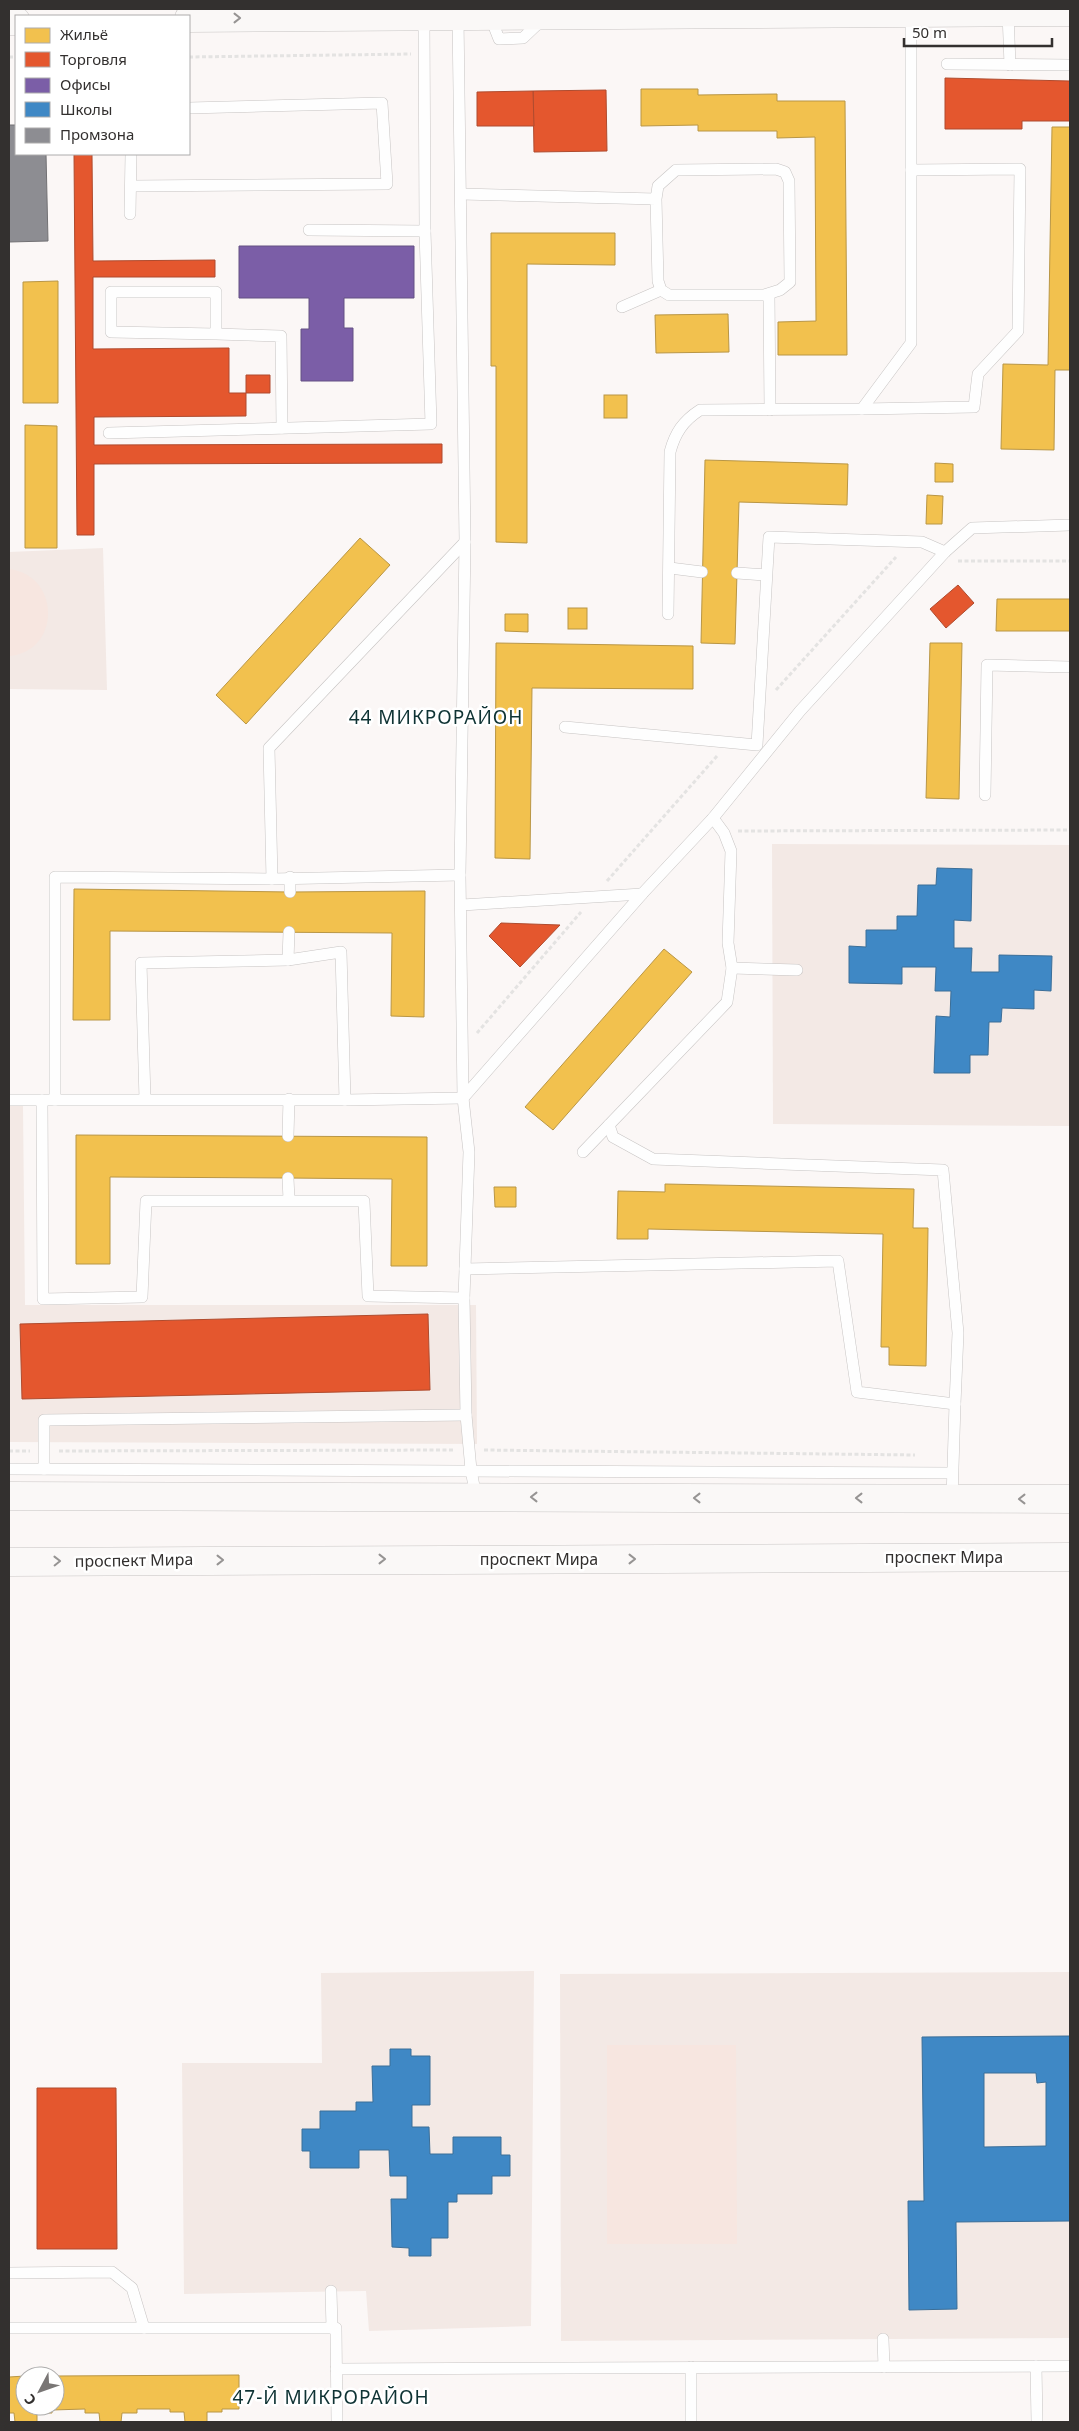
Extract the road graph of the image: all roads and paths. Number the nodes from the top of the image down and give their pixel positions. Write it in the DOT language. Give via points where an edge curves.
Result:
graph roads {
  1 [pos="1070,12"];
  2 [pos="1008,13"];
  3 [pos="911,14"];
  4 [pos="429,15"];
  5 [pos="471,15"];
  6 [pos="190,18"];
  7 [pos="425,54"];
  8 [pos="190,57"];
  9 [pos="947,64"];
  10 [pos="1010,65"];
  11 [pos="1070,65"];
  12 [pos="190,108"];
  13 [pos="131,155"];
  14 [pos="911,170"];
  15 [pos="132,186"];
  16 [pos="461,194"];
  17 [pos="656,199"];
  18 [pos="130,214"];
  19 [pos="309,230"];
  20 [pos="425,231"];
  21 [pos="661,290"];
  22 [pos="769,294"];
  23 [pos="622,307"];
  24 [pos="216,334"];
  25 [pos="862,409"];
  26 [pos="770,410"];
  27 [pos="282,428"];
  28 [pos="109,433"];
  29 [pos="1070,524"];
  30 [pos="465,542"];
  31 [pos="910,542"];
  32 [pos="945,552"];
  33 [pos="1070,561"];
  34 [pos="937,562"];
  35 [pos="670,568"];
  36 [pos="702,572"];
  37 [pos="737,573"];
  38 [pos="766,575"];
  39 [pos="668,614"];
  40 [pos="1070,667"];
  41 [pos="759,709"];
  42 [pos="564,727"];
  43 [pos="729,742"];
  44 [pos="762,747"];
  45 [pos="985,795"];
  46 [pos="713,818"];
  47 [pos="1070,830"];
  48 [pos="724,833"];
  49 [pos="460,875"];
  50 [pos="290,877"];
  51 [pos="272,879"];
  52 [pos="290,892"];
  53 [pos="642,894"];
  54 [pos="594,897"];
  55 [pos="462,905"];
  56 [pos="289,932"];
  57 [pos="288,960"];
  58 [pos="732,968"];
  59 [pos="797,970"];
  60 [pos="462,1050"];
  61 [pos="463,1098"];
  62 [pos="145,1099"];
  63 [pos="289,1099"];
  64 [pos="9,1100"];
  65 [pos="42,1100"];
  66 [pos="55,1100"];
  67 [pos="345,1100"];
  68 [pos="609,1125"];
  69 [pos="288,1136"];
  70 [pos="583,1152"];
  71 [pos="288,1178"];
  72 [pos="289,1200"];
  73 [pos="465,1269"];
  74 [pos="464,1298"];
  75 [pos="955,1404"];
  76 [pos="466,1415"];
  77 [pos="9,1469"];
  78 [pos="44,1469"];
  79 [pos="471,1470"];
  80 [pos="952,1486"];
  81 [pos="9,1496"];
  82 [pos="476,1497"];
  83 [pos="1070,1499"];
  84 [pos="1070,1557"];
  85 [pos="9,1562"];
  86 [pos="9,2273"];
  87 [pos="330,2291"];
  88 [pos="9,2328"];
  89 [pos="144,2328"];
  90 [pos="332,2328"];
  91 [pos="883,2339"];
  92 [pos="884,2366"];
  93 [pos="1036,2366"];
  94 [pos="1070,2366"];
  95 [pos="691,2367"];
  96 [pos="336,2369"];
  97 [pos="337,2422"];
  98 [pos="691,2422"];
  99 [pos="1037,2422"];
  1 -- 2 [label="street"];
  2 -- 3 [label="street"];
  2 -- 10 [label="lane"];
  3 -- 5 [label="street"];
  3 -- 14 [label="lane"];
  4 -- 5 [label="street"];
  6 -- 4 [label="street, one-way"];
  4 -- 7 [label="lane"];
  5 -- 16 [label="lane"];
  7 -- 8 [label="path"];
  7 -- 20 [label="lane"];
  9 -- 10 [label="lane"];
  10 -- 11 [label="lane"];
  12 -- 15 [label="lane" via="382,103 387,184"];
  13 -- 15 [label="lane"];
  14 -- 25 [label="lane" via="911,343"];
  14 -- 25 [label="lane" via="1020,169 1018,330 978,374 974,407"];
  15 -- 18 [label="lane"];
  16 -- 17 [label="lane"];
  16 -- 30 [label="lane"];
  17 -- 21 [label="lane" via="658,281"];
  17 -- 22 [label="lane" via="658,186 676,170 776,169 785,172 789,181 790,282"];
  19 -- 20 [label="lane"];
  20 -- 27 [label="lane" via="432,424"];
  21 -- 22 [label="lane" via="669,295"];
  21 -- 23 [label="lane"];
  22 -- 26 [label="lane"];
  24 -- 24 [label="lane" via="216,292 111,292 111,332"];
  24 -- 27 [label="lane" via="281,336"];
  25 -- 26 [label="lane"];
  26 -- 35 [label="lane" via="700,410 688,418 674,435 670,452"];
  27 -- 28 [label="lane"];
  29 -- 32 [label="lane" via="972,528"];
  30 -- 49 [label="lane"];
  30 -- 51 [label="lane" via="269,748"];
  31 -- 32 [label="lane" via="922,542"];
  31 -- 38 [label="lane" via="769,537"];
  31 -- 41 [label="path"];
  32 -- 34 [label="lane"];
  33 -- 34 [label="path"];
  34 -- 44 [label="lane"];
  35 -- 36 [label="lane"];
  35 -- 39 [label="lane"];
  37 -- 38 [label="lane"];
  38 -- 41 [label="lane"];
  40 -- 45 [label="lane" via="987,665"];
  41 -- 44 [label="lane"];
  42 -- 43 [label="lane"];
  43 -- 44 [label="lane"];
  43 -- 54 [label="path"];
  44 -- 46 [label="lane"];
  46 -- 48 [label="lane"];
  46 -- 53 [label="lane"];
  47 -- 48 [label="path" via="744,830"];
  48 -- 58 [label="lane" via="731,851 728,943"];
  49 -- 50 [label="lane"];
  49 -- 55 [label="lane"];
  50 -- 51 [label="lane"];
  50 -- 52 [label="lane"];
  51 -- 66 [label="lane" via="56,877"];
  53 -- 54 [label="lane"];
  53 -- 61 [label="lane"];
  54 -- 55 [label="lane"];
  54 -- 60 [label="path"];
  55 -- 60 [label="lane"];
  56 -- 57 [label="lane"];
  57 -- 62 [label="lane" via="141,963"];
  57 -- 67 [label="lane" via="341,952"];
  58 -- 59 [label="lane"];
  58 -- 68 [label="lane" via="727,1002"];
  60 -- 61 [label="lane"];
  61 -- 67 [label="lane"];
  61 -- 73 [label="lane" via="468,1152"];
  62 -- 63 [label="lane"];
  62 -- 66 [label="lane"];
  63 -- 67 [label="lane"];
  63 -- 69 [label="lane"];
  64 -- 65 [label="lane"];
  65 -- 66 [label="lane"];
  65 -- 72 [label="lane" via="43,1299 142,1297 146,1201"];
  68 -- 70 [label="lane"];
  68 -- 75 [label="lane" via="613,1137 653,1159 943,1170 958,1333"];
  71 -- 72 [label="lane"];
  72 -- 74 [label="lane" via="364,1201 368,1296"];
  73 -- 74 [label="lane"];
  73 -- 75 [label="lane" via="838,1261 857,1392"];
  74 -- 76 [label="lane"];
  75 -- 80 [label="lane"];
  76 -- 78 [label="lane" via="44,1420"];
  76 -- 79 [label="lane"];
  77 -- 78 [label="lane"];
  78 -- 79 [label="lane"];
  79 -- 80 [label="lane"];
  79 -- 82 [label="lane"];
  80 -- 82 [label="street, one-way"];
  83 -- 80 [label="street, one-way"];
  81 -- 82 [label="street"];
  85 -- 84 [label="street, проспект Мира, one-way"];
  86 -- 89 [label="lane" via="112,2272 132,2288"];
  87 -- 90 [label="lane"];
  88 -- 89 [label="lane"];
  89 -- 90 [label="lane"];
  90 -- 96 [label="lane" via="336,2328"];
  91 -- 92 [label="lane"];
  92 -- 93 [label="lane"];
  92 -- 95 [label="lane"];
  93 -- 94 [label="lane"];
  93 -- 99 [label="lane"];
  95 -- 96 [label="lane"];
  95 -- 98 [label="lane"];
  96 -- 97 [label="lane"];
}
